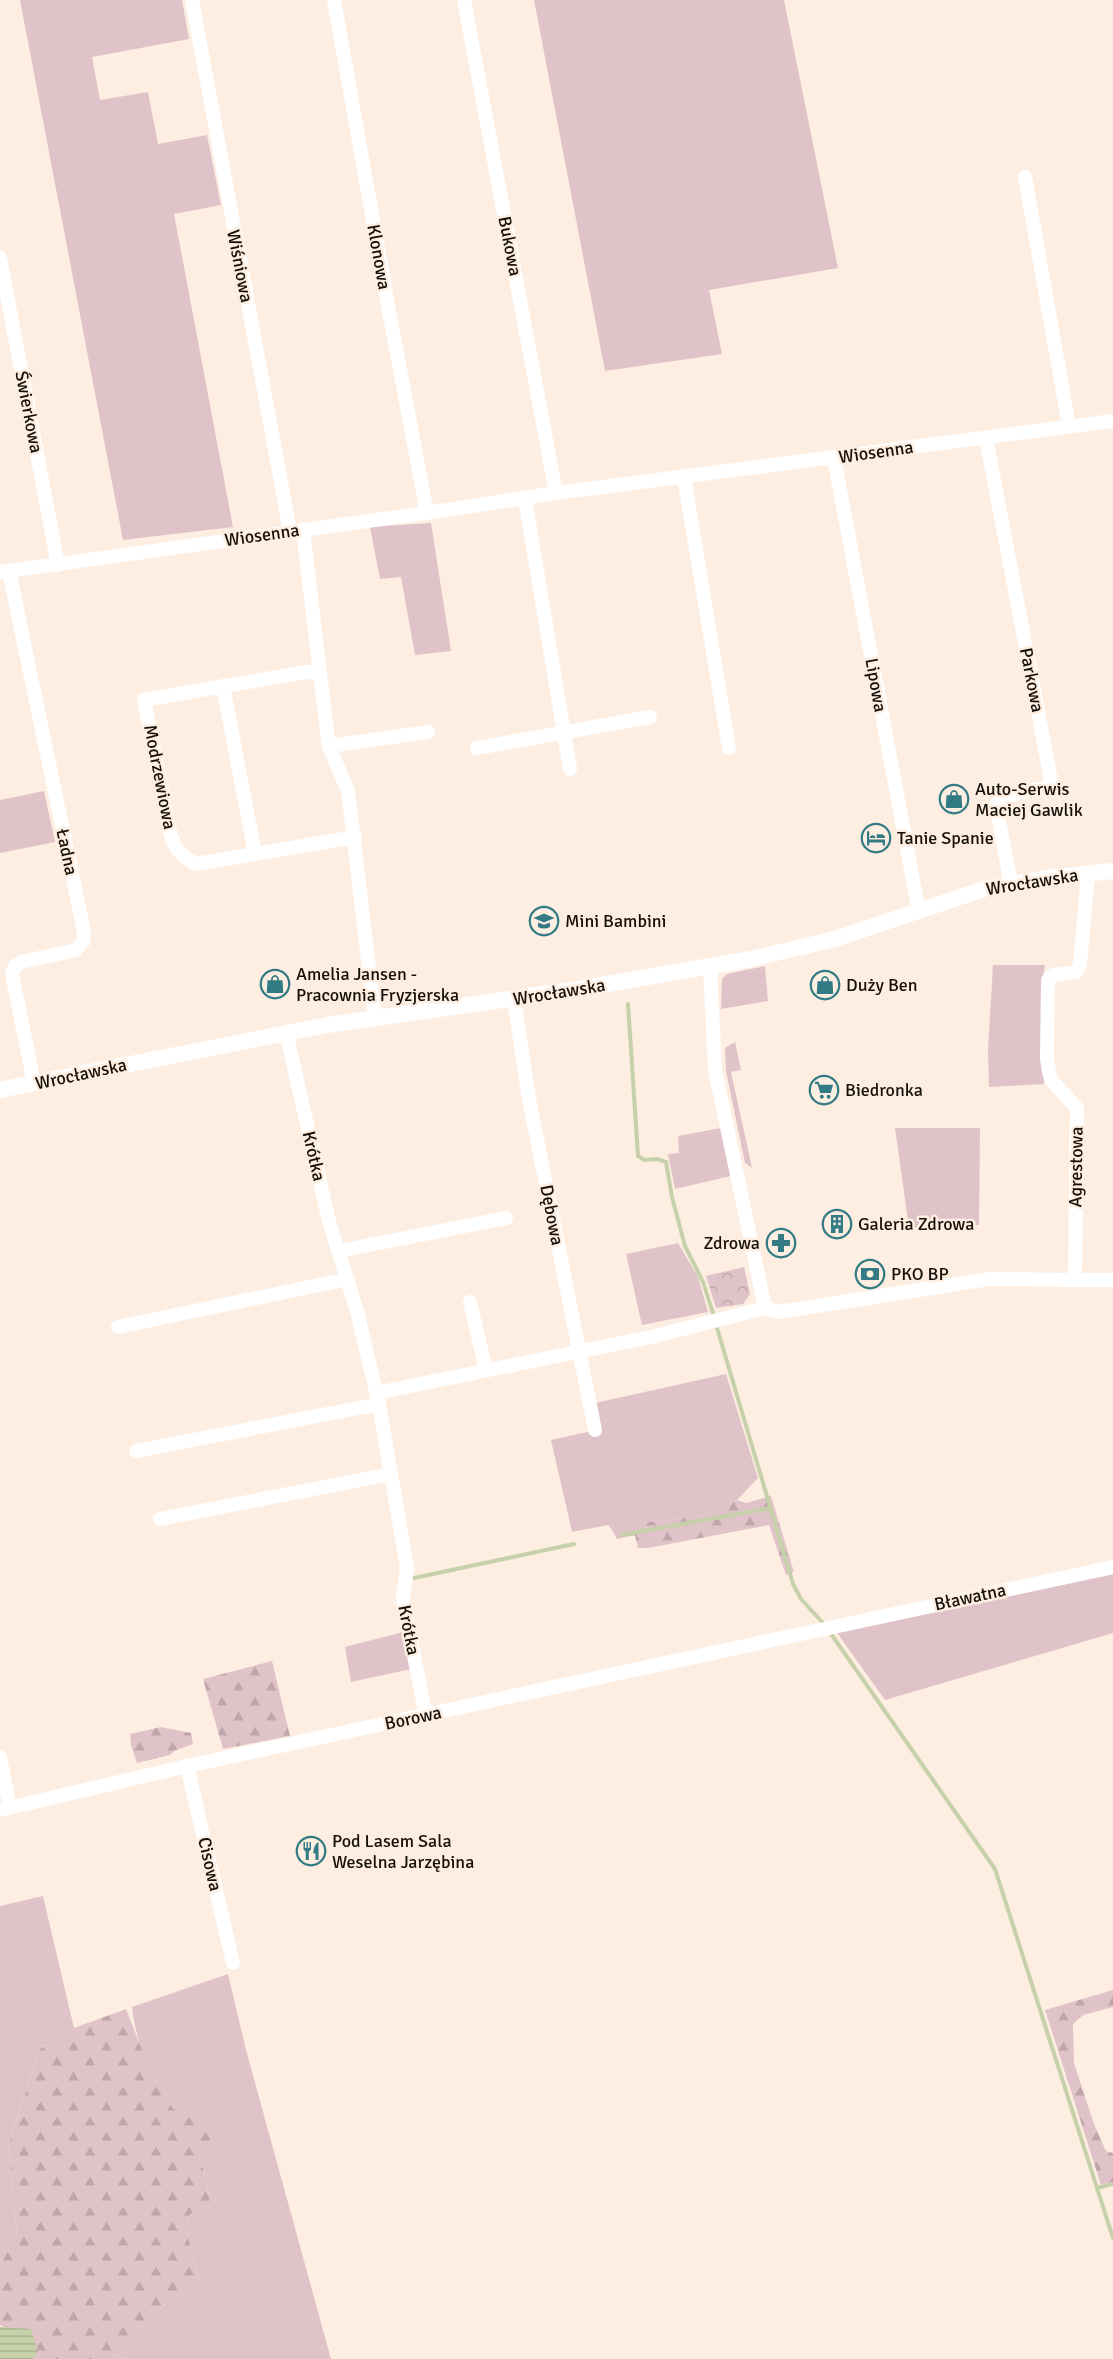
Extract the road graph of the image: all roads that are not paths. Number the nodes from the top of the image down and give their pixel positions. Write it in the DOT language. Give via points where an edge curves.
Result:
graph roads {
  1 [pos="192,0"];
  2 [pos="334,0"];
  3 [pos="464,0"];
  4 [pos="1025,177"];
  5 [pos="0,258"];
  6 [pos="1113,421"];
  7 [pos="1069,426"];
  8 [pos="986,438"];
  9 [pos="834,458"];
  10 [pos="684,477"];
  11 [pos="556,493"];
  12 [pos="525,499"];
  13 [pos="428,513"];
  14 [pos="296,530"];
  15 [pos="58,565"];
  16 [pos="5,572"];
  17 [pos="320,673"];
  18 [pos="223,686"];
  19 [pos="650,717"];
  20 [pos="428,732"];
  21 [pos="564,732"];
  22 [pos="329,746"];
  23 [pos="729,747"];
  24 [pos="477,748"];
  25 [pos="570,769"];
  26 [pos="355,837"];
  27 [pos="255,854"];
  28 [pos="1113,872"];
  29 [pos="1088,873"];
  30 [pos="1011,884"];
  31 [pos="919,912"];
  32 [pos="710,967"];
  33 [pos="514,999"];
  34 [pos="375,1018"];
  35 [pos="286,1032"];
  36 [pos="34,1083"];
  37 [pos="0,1090"];
  38 [pos="506,1218"];
  39 [pos="339,1251"];
  40 [pos="348,1279"];
  41 [pos="1075,1280"];
  42 [pos="1113,1280"];
  43 [pos="470,1302"];
  44 [pos="765,1308"];
  45 [pos="118,1327"];
  46 [pos="580,1353"];
  47 [pos="486,1370"];
  48 [pos="377,1398"];
  49 [pos="595,1430"];
  50 [pos="136,1451"];
  51 [pos="391,1474"];
  52 [pos="160,1519"];
  53 [pos="1113,1567"];
  54 [pos="827,1628"];
  55 [pos="426,1716"];
  56 [pos="0,1757"];
  57 [pos="187,1766"];
  58 [pos="5,1809"];
  59 [pos="233,1963"];
  1 -- 14 [label="street, Wiśniowa"];
  2 -- 13 [label="street, Klonowa"];
  3 -- 11 [label="street, Bukowa"];
  4 -- 7 [label="street"];
  5 -- 15 [label="street, Świerkowa"];
  6 -- 7 [label="street, Wiosenna"];
  7 -- 8 [label="street, Wiosenna"];
  8 -- 9 [label="street, Wiosenna"];
  8 -- 30 [label="street, Parkowa" via="1051,780 1048,787 1007,796 996,805"];
  9 -- 10 [label="street, Wiosenna"];
  9 -- 31 [label="street, Lipowa"];
  10 -- 11 [label="street, Wiosenna"];
  10 -- 23 [label="street"];
  11 -- 12 [label="street, Wiosenna"];
  12 -- 13 [label="street, Wiosenna"];
  12 -- 21 [label="street"];
  13 -- 14 [label="street, Wiosenna"];
  14 -- 15 [label="street, Wiosenna"];
  14 -- 17 [label="street"];
  15 -- 16 [label="street, Wiosenna"];
  16 -- 36 [label="street, Ładna" via="84,932 83,942 76,950 21,962 12,974"];
  17 -- 18 [label="street, Modrzewiowa"];
  17 -- 22 [label="street"];
  18 -- 27 [label="street"];
  18 -- 27 [label="street, Modrzewiowa" via="144,700 173,845 196,864"];
  19 -- 21 [label="street"];
  20 -- 22 [label="street"];
  21 -- 24 [label="street"];
  21 -- 25 [label="street"];
  22 -- 26 [label="street" via="348,791"];
  26 -- 27 [label="street, Modrzewiowa"];
  26 -- 34 [label="street"];
  28 -- 29 [label="street, Wrocławska"];
  29 -- 30 [label="street, Wrocławska"];
  29 -- 41 [label="street, Agrestowa" via="1080,964 1076,972 1053,975 1048,980 1049,1072 1052,1081 1077,1108"];
  30 -- 31 [label="street, Wrocławska" via="967,894"];
  31 -- 32 [label="street, Wrocławska" via="795,950"];
  32 -- 33 [label="street, Wrocławska"];
  32 -- 44 [label="street" via="715,1070"];
  33 -- 34 [label="street, Wrocławska"];
  33 -- 46 [label="street, Dębowa" via="529,1099"];
  34 -- 35 [label="street, Wrocławska"];
  35 -- 36 [label="street, Wrocławska"];
  35 -- 39 [label="street, Krótka"];
  36 -- 37 [label="street, Wrocławska"];
  38 -- 39 [label="street"];
  39 -- 40 [label="street, Krótka"];
  40 -- 45 [label="street"];
  40 -- 48 [label="street, Krótka"];
  41 -- 42 [label="street"];
  41 -- 44 [label="street" via="989,1279 779,1312"];
  43 -- 47 [label="street"];
  44 -- 46 [label="street"];
  46 -- 47 [label="street"];
  46 -- 49 [label="street, Dębowa"];
  47 -- 48 [label="street"];
  48 -- 50 [label="street"];
  48 -- 51 [label="street, Krótka"];
  51 -- 52 [label="street"];
  51 -- 55 [label="street, Krótka" via="407,1568 404,1606"];
  53 -- 54 [label="street, Bławatna"];
  54 -- 55 [label="street, Borowa"];
  55 -- 57 [label="street, Borowa"];
  56 -- 58 [label="street"];
  57 -- 58 [label="street, Borowa"];
  57 -- 59 [label="street, Cisowa"];
}
